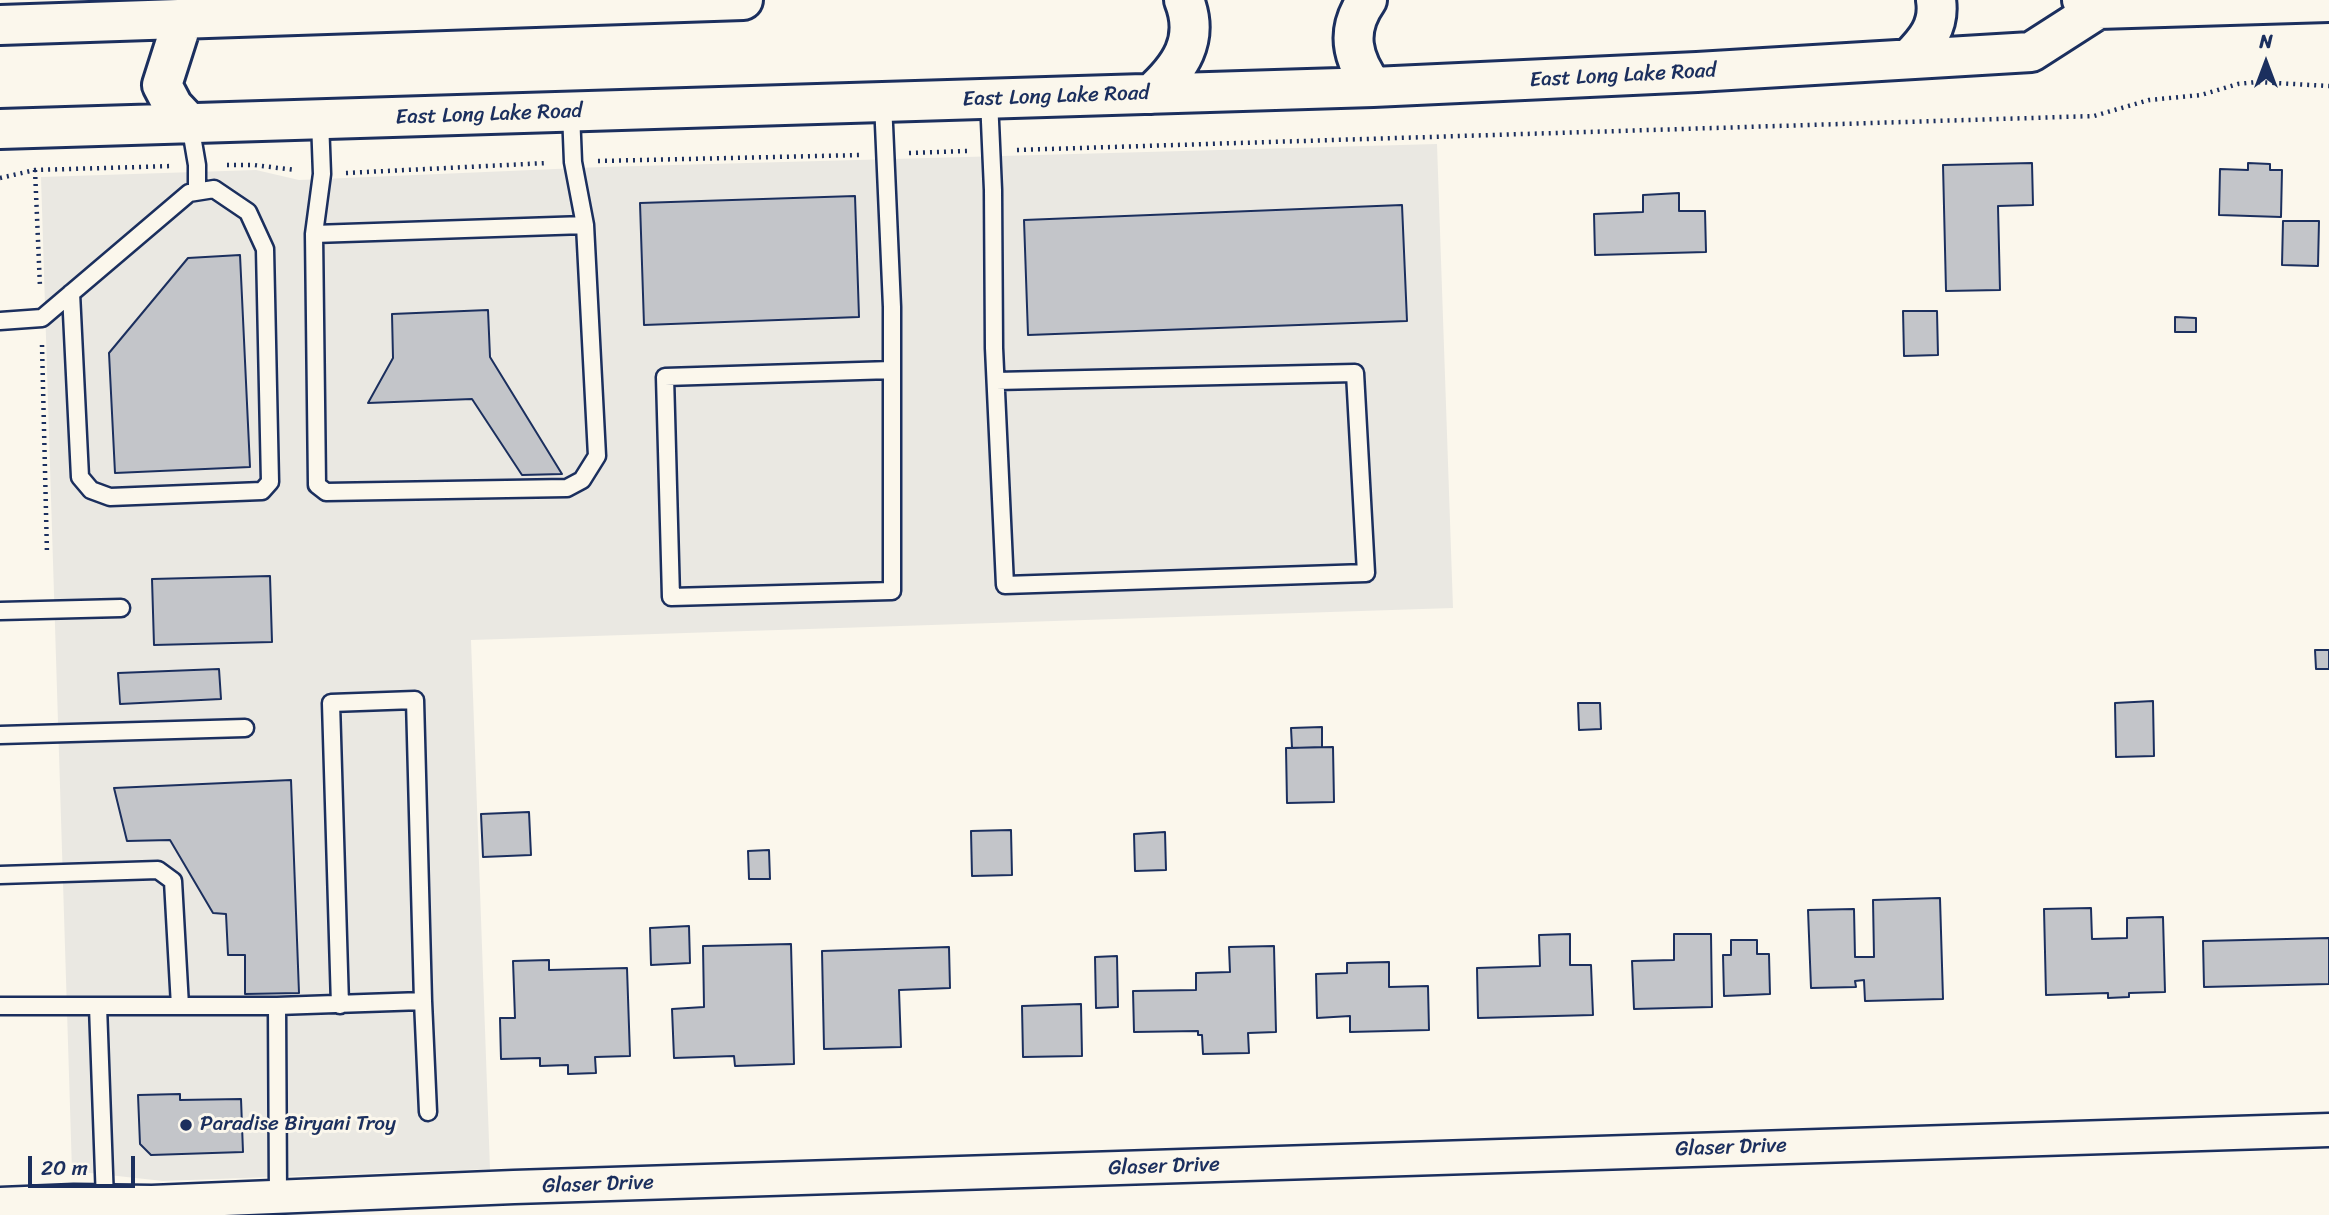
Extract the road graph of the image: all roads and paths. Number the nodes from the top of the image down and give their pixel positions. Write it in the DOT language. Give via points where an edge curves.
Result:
graph roads {
  1 [pos="743,0"];
  2 [pos="1184,0"];
  3 [pos="1367,0"];
  4 [pos="1936,0"];
  5 [pos="2329,2"];
  6 [pos="466,4"];
  7 [pos="2090,4"];
  8 [pos="280,7"];
  9 [pos="182,9"];
  10 [pos="0,25"];
  11 [pos="1909,59"];
  12 [pos="2329,86"];
  13 [pos="1373,87"];
  14 [pos="1151,94"];
  15 [pos="989,99"];
  16 [pos="883,102"];
  17 [pos="572,112"];
  18 [pos="320,120"];
  19 [pos="190,124"];
  20 [pos="0,130"];
  21 [pos="993,150"];
  22 [pos="885,154"];
  23 [pos="32,158"];
  24 [pos="573,162"];
  25 [pos="197,165"];
  26 [pos="35,170"];
  27 [pos="321,174"];
  28 [pos="0,178"];
  29 [pos="197,191"];
  30 [pos="585,225"];
  31 [pos="314,234"];
  32 [pos="71,293"];
  33 [pos="42,318"];
  34 [pos="0,321"];
  35 [pos="892,370"];
  36 [pos="996,381"];
  37 [pos="47,554"];
  38 [pos="121,608"];
  39 [pos="0,611"];
  40 [pos="244,728"];
  41 [pos="0,734"];
  42 [pos="0,875"];
  43 [pos="423,1002"];
  44 [pos="340,1005"];
  45 [pos="0,1006"];
  46 [pos="99,1006"];
  47 [pos="180,1006"];
  48 [pos="277,1006"];
  49 [pos="428,1112"];
  50 [pos="2329,1130"];
  51 [pos="278,1196"];
  52 [pos="105,1201"];
  53 [pos="0,1204"];
  54 [pos="152,1208"];
  1 -- 6 [label="main road"];
  2 -- 14 [label="main road" via="1190,33 1182,61"];
  3 -- 13 [label="main road" via="1353,40 1355,56"];
  4 -- 11 [label="main road" via="1928,40"];
  5 -- 7 [label="main road, East Long Lake Road"];
  6 -- 8 [label="main road"];
  7 -- 11 [label="main road, East Long Lake Road" via="2031,52"];
  8 -- 9 [label="main road"];
  9 -- 10 [label="main road"];
  9 -- 19 [label="main road" via="162,85"];
  11 -- 13 [label="main road, East Long Lake Road"];
  12 -- 21 [label="path" via="2238,84 2201,95 2148,100 2094,116"];
  13 -- 14 [label="main road, East Long Lake Road"];
  14 -- 15 [label="main road, East Long Lake Road"];
  15 -- 16 [label="main road, East Long Lake Road"];
  15 -- 21 [label="lane"];
  16 -- 17 [label="main road, East Long Lake Road"];
  16 -- 22 [label="lane"];
  17 -- 18 [label="main road, East Long Lake Road"];
  17 -- 24 [label="lane"];
  18 -- 19 [label="main road, East Long Lake Road"];
  18 -- 27 [label="lane"];
  19 -- 20 [label="main road, East Long Lake Road"];
  19 -- 25 [label="lane"];
  21 -- 22 [label="path"];
  21 -- 36 [label="lane"];
  22 -- 24 [label="path"];
  22 -- 35 [label="lane"];
  23 -- 26 [label="path"];
  24 -- 27 [label="path"];
  24 -- 30 [label="lane"];
  25 -- 26 [label="path"];
  25 -- 27 [label="path" via="254,165"];
  25 -- 29 [label="lane"];
  26 -- 28 [label="path"];
  26 -- 33 [label="path"];
  27 -- 31 [label="lane"];
  29 -- 32 [label="lane"];
  29 -- 32 [label="lane" via="214,189 248,212 265,249 270,482 262,491 110,497 91,490 80,477"];
  30 -- 31 [label="lane"];
  30 -- 31 [label="lane" via="597,456 582,480 567,488 320,489"];
  32 -- 33 [label="lane"];
  33 -- 34 [label="lane"];
  33 -- 37 [label="path"];
  35 -- 35 [label="lane" via="665,377 671,597 892,591"];
  36 -- 36 [label="lane" via="1005,585 1366,573 1355,373"];
  38 -- 39 [label="lane"];
  40 -- 41 [label="lane"];
  42 -- 47 [label="lane" via="158,870 173,881"];
  43 -- 44 [label="lane"];
  43 -- 44 [label="lane" via="415,700 331,702"];
  43 -- 49 [label="lane"];
  44 -- 48 [label="lane"];
  45 -- 46 [label="lane"];
  46 -- 47 [label="lane"];
  46 -- 52 [label="lane"];
  47 -- 48 [label="lane"];
  48 -- 51 [label="lane"];
  50 -- 51 [label="street, Glaser Drive"];
  51 -- 54 [label="street, Glaser Drive"];
  52 -- 53 [label="street, Glaser Drive"];
  52 -- 54 [label="street, Glaser Drive"];
}
